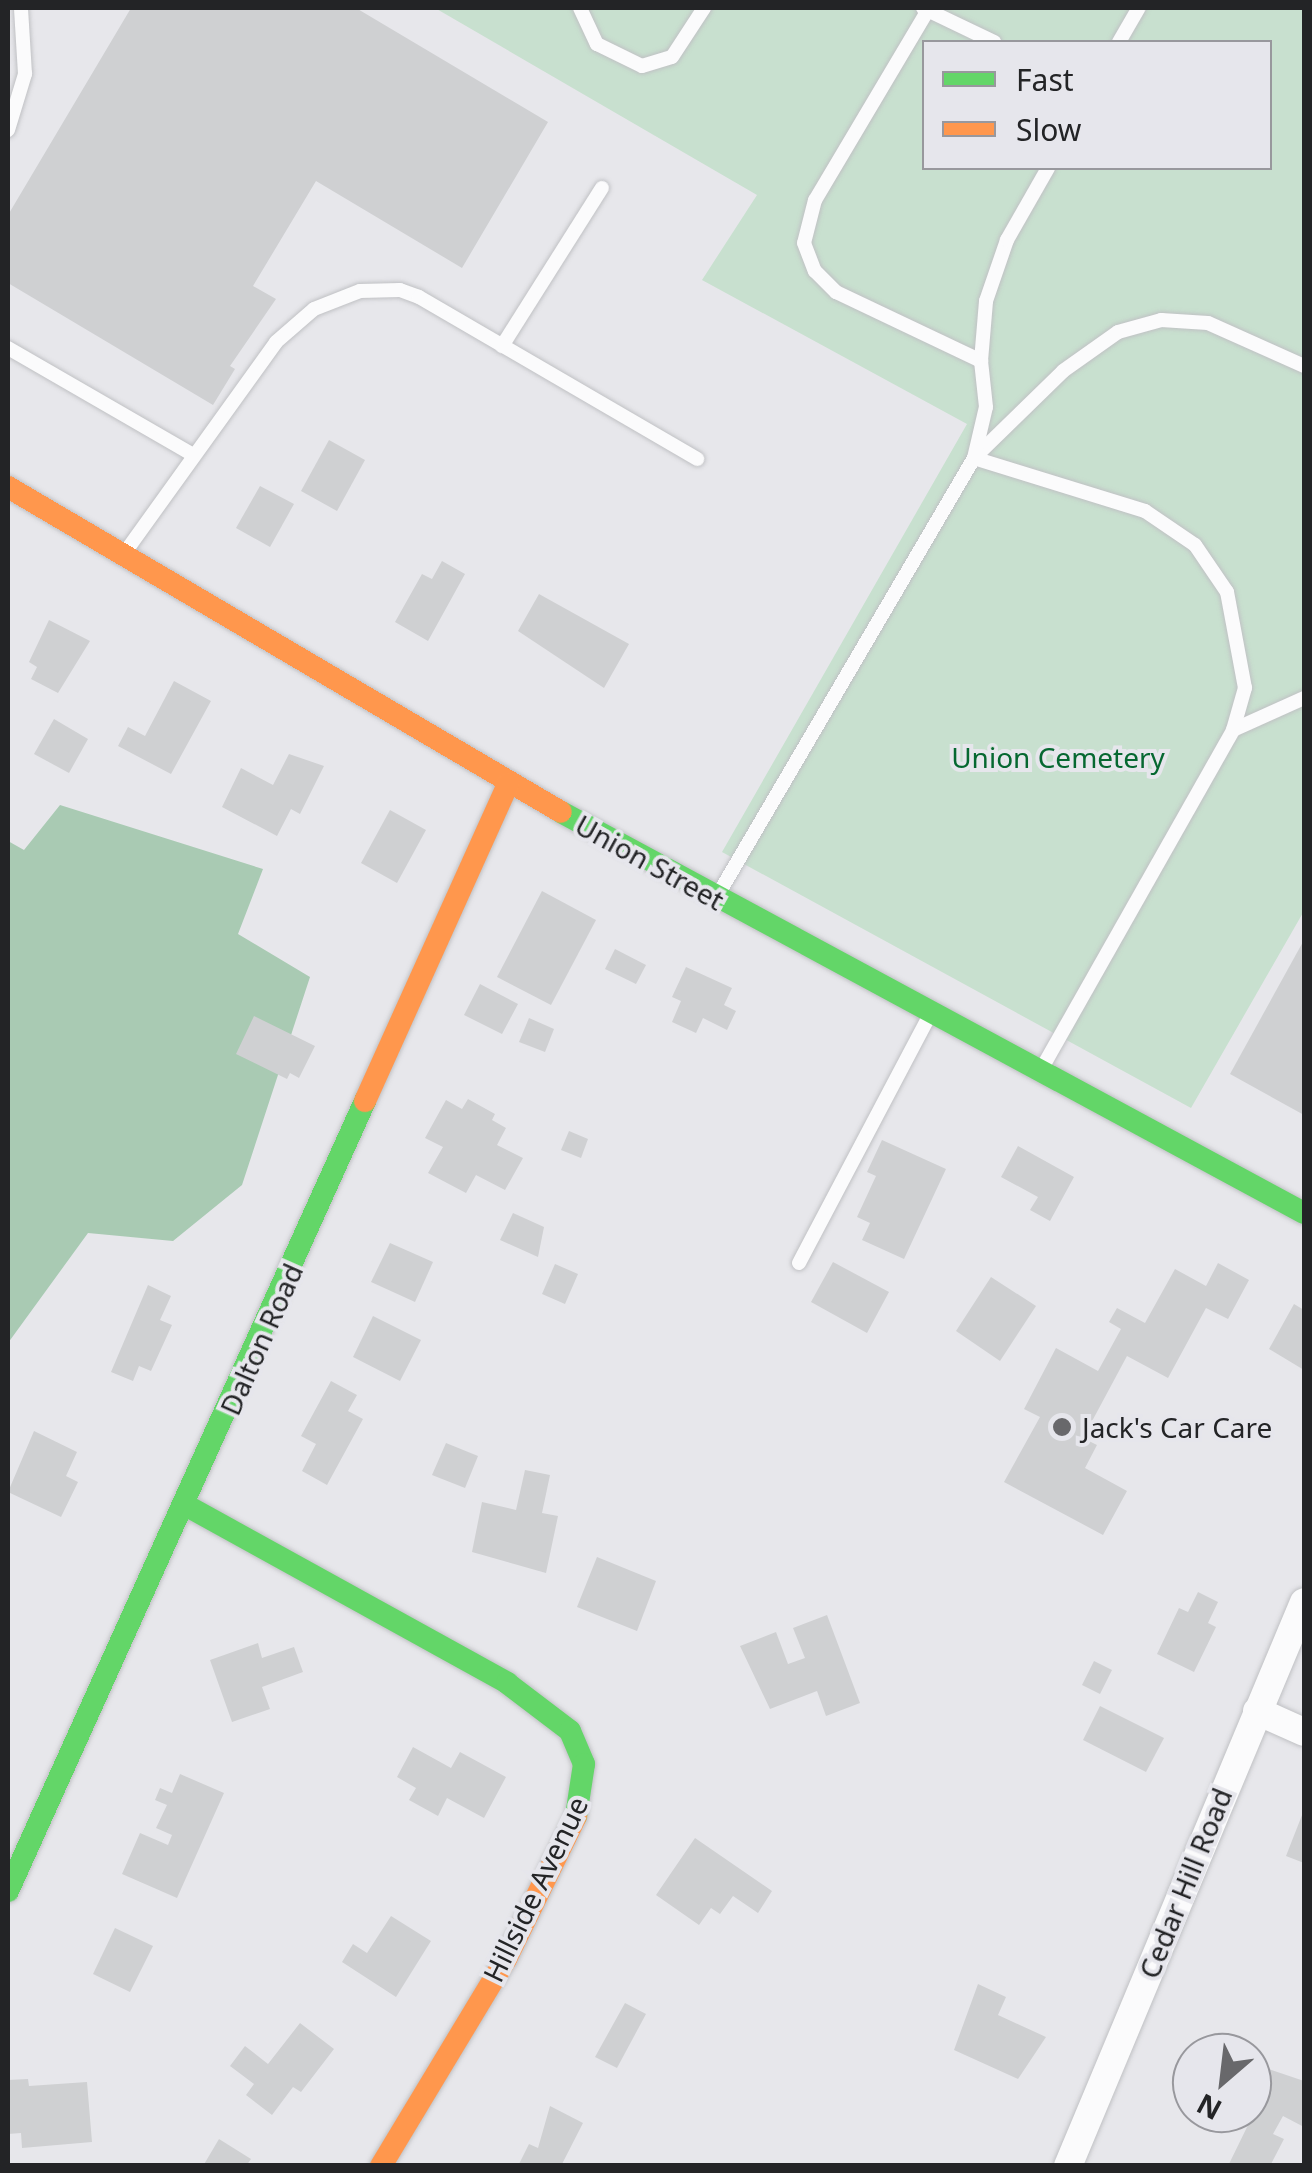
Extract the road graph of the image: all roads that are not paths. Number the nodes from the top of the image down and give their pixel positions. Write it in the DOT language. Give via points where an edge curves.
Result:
graph roads {
  1 [pos="21,8"];
  2 [pos="580,8"];
  3 [pos="704,8"];
  4 [pos="1139,8"];
  5 [pos="925,9"];
  6 [pos="990,40"];
  7 [pos="1120,40"];
  8 [pos="8,130"];
  9 [pos="1047,170"];
  10 [pos="602,188"];
  11 [pos="502,346"];
  12 [pos="8,348"];
  13 [pos="981,361"];
  14 [pos="1304,366"];
  15 [pos="193,455"];
  16 [pos="974,458"];
  17 [pos="697,459"];
  18 [pos="8,487"];
  19 [pos="122,556"];
  20 [pos="1304,698"];
  21 [pos="1233,730"];
  22 [pos="508,784"];
  23 [pos="716,898"];
  24 [pos="932,1012"];
  25 [pos="1040,1070"];
  26 [pos="1304,1213"];
  27 [pos="799,1262"];
  28 [pos="187,1506"];
  29 [pos="1304,1602"];
  30 [pos="1257,1710"];
  31 [pos="1304,1732"];
  32 [pos="9,1887"];
  33 [pos="380,2166"];
  34 [pos="1068,2166"];
  1 -- 8 [label="lane" via="25,74"];
  2 -- 3 [label="lane" via="596,44 642,66 672,57"];
  4 -- 7 [label="lane"];
  5 -- 6 [label="lane"];
  5 -- 13 [label="lane" via="815,200 804,243 815,272 836,292"];
  9 -- 13 [label="lane" via="994,271"];
  10 -- 11 [label="lane"];
  11 -- 15 [label="lane" via="400,290 340,295 276,342"];
  11 -- 17 [label="lane"];
  12 -- 15 [label="lane"];
  13 -- 16 [label="lane" via="986,407"];
  14 -- 16 [label="lane" via="1208,323 1138,324 1062,371"];
  15 -- 19 [label="lane"];
  16 -- 21 [label="lane" via="1145,511 1195,545 1227,592 1238,632 1245,688"];
  16 -- 23 [label="lane"];
  18 -- 19 [label="street, Union Street"];
  19 -- 22 [label="street, Union Street"];
  20 -- 21 [label="lane"];
  21 -- 25 [label="lane"];
  22 -- 23 [label="street, Union Street"];
  22 -- 28 [label="street, Dalton Road"];
  23 -- 24 [label="street, Union Street"];
  24 -- 25 [label="street, Union Street"];
  24 -- 27 [label="lane"];
  25 -- 26 [label="street, Union Street"];
  28 -- 32 [label="street, Dalton Road"];
  28 -- 33 [label="street, Hillside Avenue" via="507,1683 570,1731 584,1764 576,1817 506,1960"];
  29 -- 30 [label="street, Cedar Hill Road"];
  30 -- 31 [label="street"];
  30 -- 34 [label="street, Cedar Hill Road"];
}
